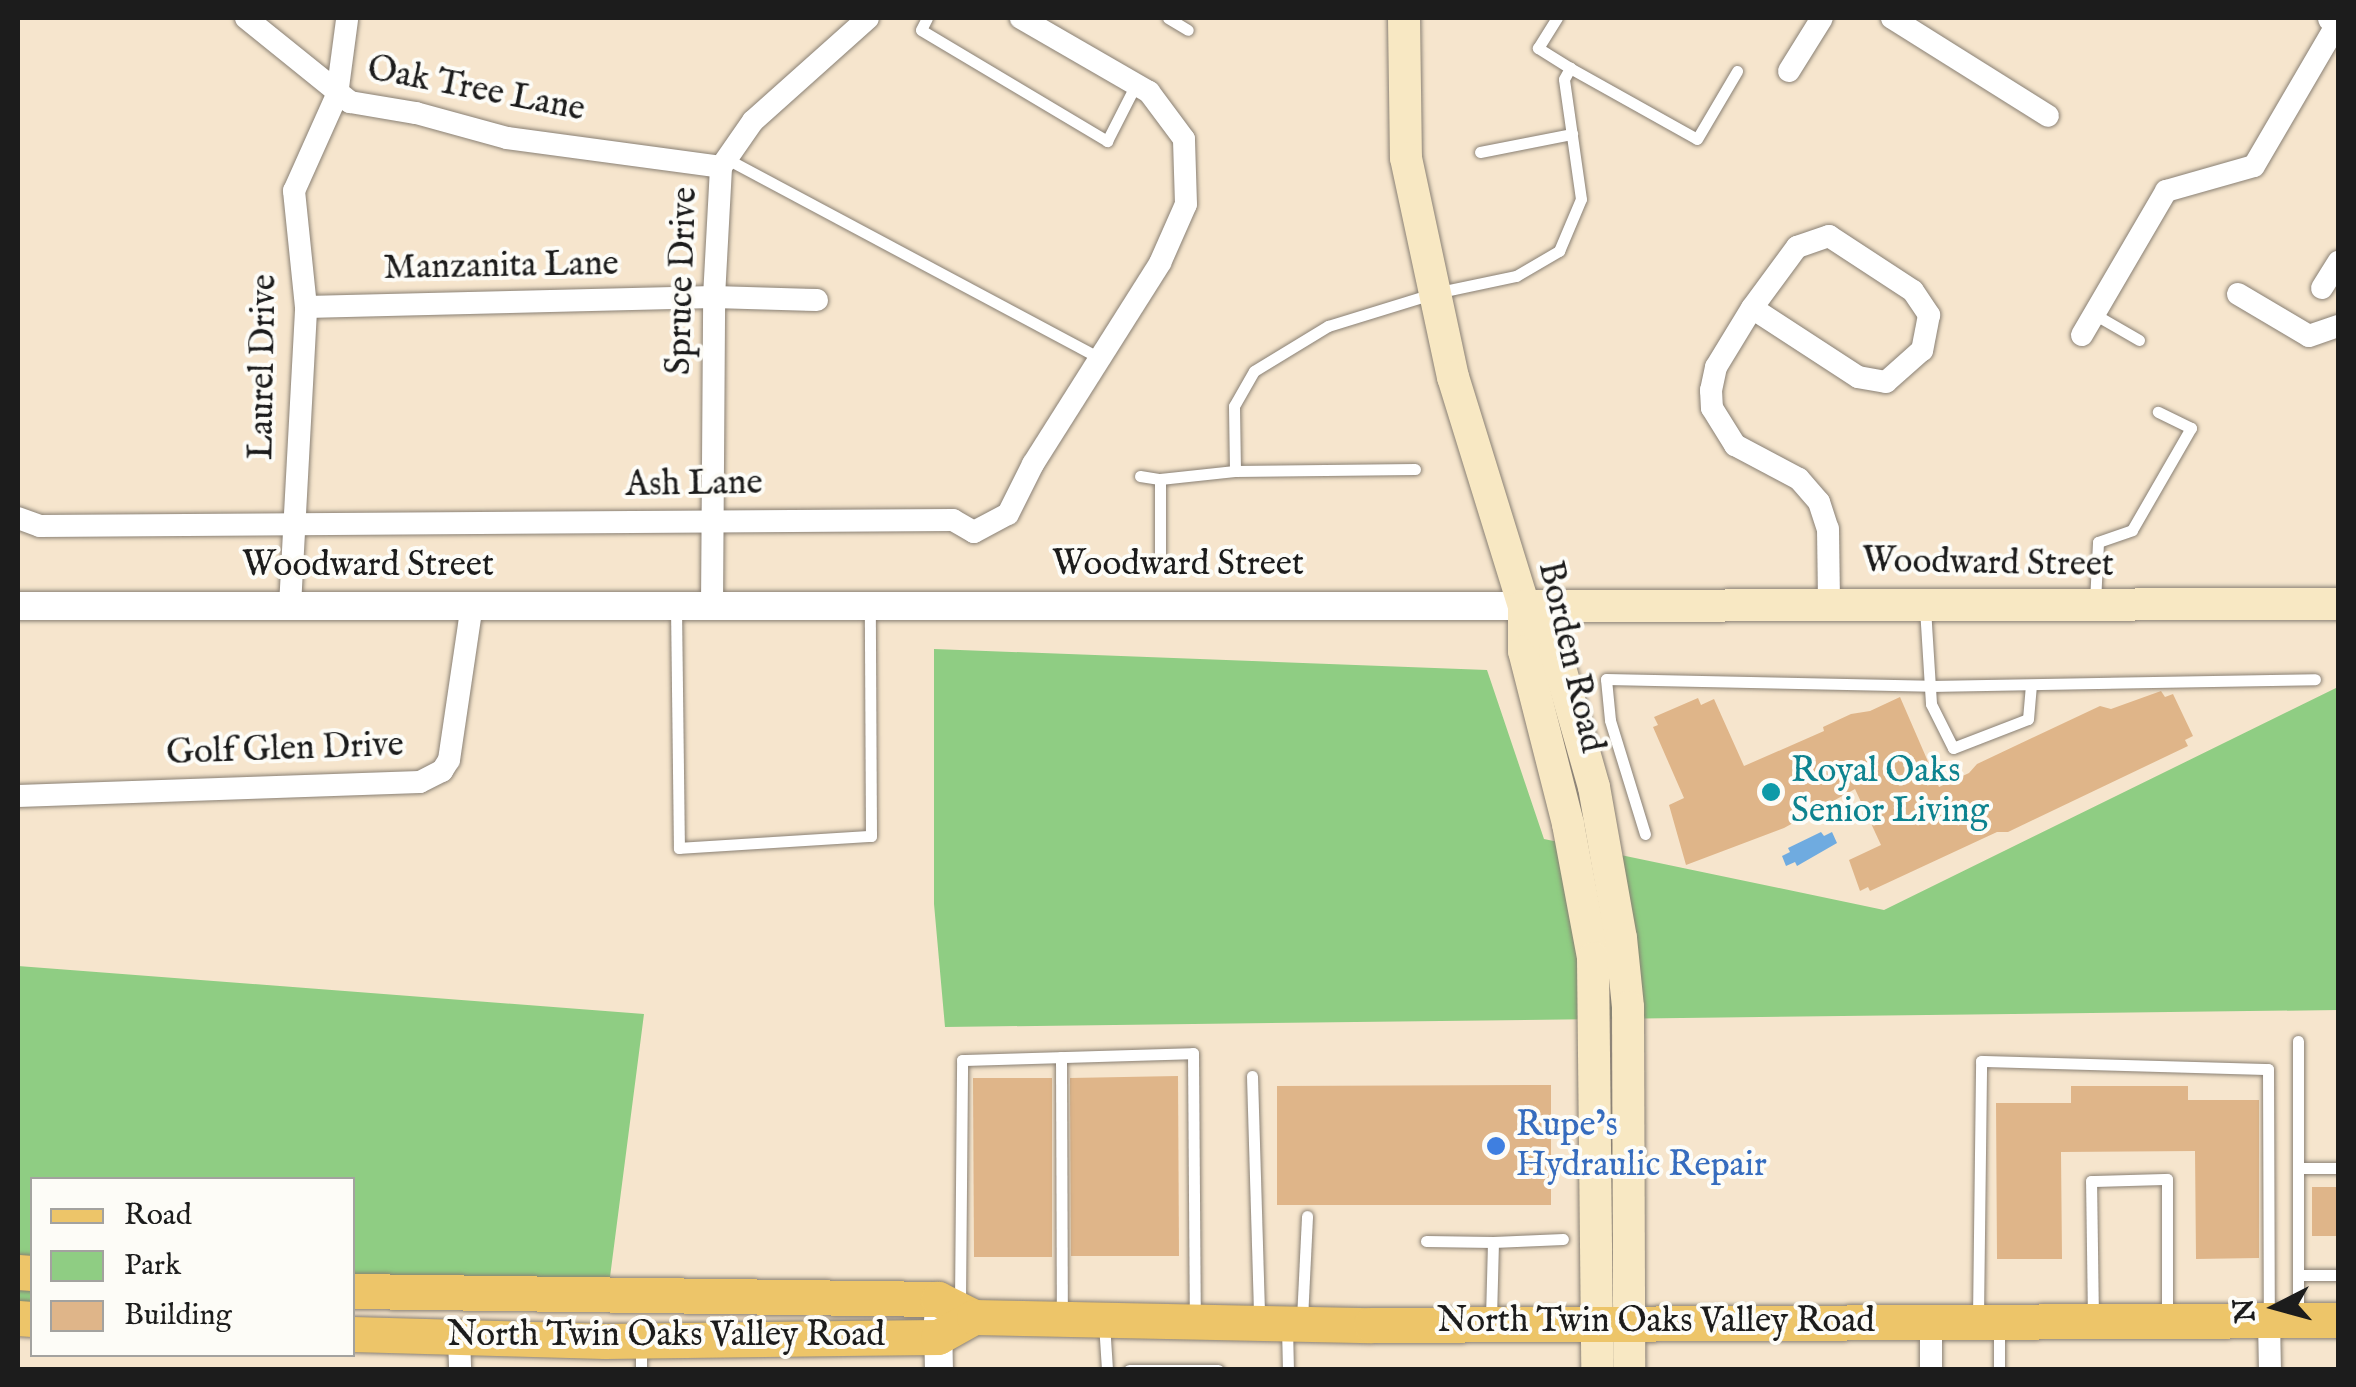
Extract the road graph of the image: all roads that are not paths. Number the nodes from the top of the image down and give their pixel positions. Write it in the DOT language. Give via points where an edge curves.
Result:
graph roads {
  1 [pos="246,18"];
  2 [pos="868,18"];
  3 [pos="927,18"];
  4 [pos="1021,18"];
  5 [pos="1168,18"];
  6 [pos="1404,18"];
  7 [pos="1557,18"];
  8 [pos="1822,18"];
  9 [pos="1892,18"];
  10 [pos="2332,18"];
  11 [pos="347,20"];
  12 [pos="2338,22"];
  13 [pos="1188,30"];
  14 [pos="1570,68"];
  15 [pos="1737,71"];
  16 [pos="1789,71"];
  17 [pos="1136,84"];
  18 [pos="337,95"];
  19 [pos="2048,116"];
  20 [pos="1572,134"];
  21 [pos="1480,152"];
  22 [pos="724,163"];
  23 [pos="2338,262"];
  24 [pos="2322,288"];
  25 [pos="1435,293"];
  26 [pos="2238,294"];
  27 [pos="714,298"];
  28 [pos="818,300"];
  29 [pos="306,307"];
  30 [pos="1752,308"];
  31 [pos="2088,324"];
  32 [pos="2338,326"];
  33 [pos="2139,340"];
  34 [pos="1100,358"];
  35 [pos="2158,412"];
  36 [pos="1415,470"];
  37 [pos="1235,471"];
  38 [pos="1140,476"];
  39 [pos="1160,479"];
  40 [pos="18,518"];
  41 [pos="715,520"];
  42 [pos="294,526"];
  43 [pos="1160,555"];
  44 [pos="1830,602"];
  45 [pos="1925,604"];
  46 [pos="2338,604"];
  47 [pos="472,605"];
  48 [pos="18,606"];
  49 [pos="290,606"];
  50 [pos="870,606"];
  51 [pos="1524,606"];
  52 [pos="2095,606"];
  53 [pos="676,607"];
  54 [pos="712,608"];
  55 [pos="2315,679"];
  56 [pos="1930,686"];
  57 [pos="2031,686"];
  58 [pos="18,796"];
  59 [pos="1645,834"];
  60 [pos="2298,1041"];
  61 [pos="1061,1057"];
  62 [pos="1252,1076"];
  63 [pos="2298,1168"];
  64 [pos="2338,1168"];
  65 [pos="1307,1216"];
  66 [pos="1562,1239"];
  67 [pos="1426,1240"];
  68 [pos="1493,1242"];
  69 [pos="2298,1275"];
  70 [pos="2338,1275"];
  71 [pos="355,1290"];
  72 [pos="957,1307"];
  73 [pos="1062,1318"];
  74 [pos="1104,1318"];
  75 [pos="2093,1320"];
  76 [pos="2166,1320"];
  77 [pos="2284,1320"];
  78 [pos="2338,1320"];
  79 [pos="1195,1321"];
  80 [pos="1931,1321"];
  81 [pos="1988,1321"];
  82 [pos="1491,1322"];
  83 [pos="1613,1322"];
  84 [pos="1282,1323"];
  85 [pos="355,1335"];
  86 [pos="460,1353"];
  87 [pos="938,1353"];
  88 [pos="641,1355"];
  89 [pos="1107,1370"];
  90 [pos="1129,1370"];
  91 [pos="1218,1370"];
  92 [pos="1288,1370"];
  93 [pos="1597,1370"];
  94 [pos="1628,1370"];
  95 [pos="1931,1370"];
  96 [pos="1999,1370"];
  97 [pos="2270,1370"];
  1 -- 18 [label="street, Oak Tree Lane"];
  2 -- 22 [label="street, Spruce Drive" via="753,120"];
  3 -- 17 [label="lane" via="921,30 1107,140"];
  4 -- 17 [label="street"];
  5 -- 13 [label="lane"];
  6 -- 25 [label="main road, Borden Road" via="1406,158"];
  7 -- 14 [label="lane" via="1538,48"];
  8 -- 16 [label="street"];
  9 -- 19 [label="street"];
  10 -- 12 [label="street"];
  11 -- 18 [label="street, Laurel Drive"];
  12 -- 31 [label="street" via="2254,166 2166,191"];
  14 -- 15 [label="lane" via="1697,139"];
  14 -- 20 [label="lane" via="1564,79"];
  17 -- 34 [label="street, Ash Lane" via="1184,139 1186,204 1160,264"];
  18 -- 22 [label="street, Oak Tree Lane" via="507,138"];
  18 -- 29 [label="street, Laurel Drive" via="294,191"];
  20 -- 21 [label="lane"];
  20 -- 25 [label="lane" via="1581,199 1559,251 1516,276"];
  22 -- 27 [label="street, Spruce Drive"];
  22 -- 34 [label="lane"];
  23 -- 24 [label="street"];
  25 -- 37 [label="lane" via="1328,326 1254,371 1234,406"];
  25 -- 51 [label="main road, Borden Road"];
  26 -- 32 [label="street" via="2308,336"];
  27 -- 28 [label="street, Manzanita Lane"];
  27 -- 29 [label="street, Manzanita Lane"];
  27 -- 41 [label="street, Spruce Drive"];
  29 -- 42 [label="street, Laurel Drive"];
  30 -- 30 [label="street" via="1797,246 1829,236 1913,291 1929,315 1922,350 1886,382 1858,377"];
  30 -- 44 [label="street" via="1716,367 1712,408 1735,445 1799,479 1819,502 1828,529"];
  31 -- 33 [label="lane"];
  34 -- 41 [label="street, Ash Lane" via="1008,514 974,532 953,520"];
  35 -- 52 [label="lane" via="2191,428 2132,530 2098,542"];
  36 -- 37 [label="lane"];
  37 -- 39 [label="lane"];
  38 -- 39 [label="lane"];
  39 -- 43 [label="lane"];
  40 -- 42 [label="street, Ash Lane" via="40,526"];
  41 -- 42 [label="street, Ash Lane"];
  41 -- 54 [label="street, Spruce Drive"];
  42 -- 49 [label="street, Laurel Drive"];
  44 -- 45 [label="main road, Woodward Street"];
  44 -- 51 [label="main road, Woodward Street"];
  45 -- 52 [label="main road, Woodward Street"];
  45 -- 56 [label="lane"];
  46 -- 52 [label="main road, Woodward Street"];
  47 -- 49 [label="street, Woodward Street"];
  47 -- 53 [label="street, Woodward Street"];
  47 -- 58 [label="street, Golf Glen Drive" via="449,760 420,782"];
  48 -- 49 [label="street, Woodward Street"];
  50 -- 51 [label="street, Woodward Street"];
  50 -- 53 [label="lane" via="870,836 678,848"];
  50 -- 54 [label="street, Woodward Street"];
  51 -- 83 [label="main road, Borden Road" via="1524,651 1591,856 1593,958 1612,1056"];
  53 -- 54 [label="street, Woodward Street"];
  55 -- 57 [label="lane"];
  56 -- 57 [label="lane"];
  56 -- 57 [label="lane" via="1931,704 1953,748 2028,719"];
  56 -- 59 [label="lane" via="1606,679 1610,720"];
  60 -- 63 [label="lane"];
  61 -- 72 [label="lane" via="962,1060"];
  61 -- 73 [label="lane"];
  61 -- 79 [label="lane" via="1193,1053"];
  62 -- 84 [label="lane"];
  63 -- 64 [label="lane"];
  63 -- 69 [label="lane"];
  65 -- 84 [label="lane"];
  66 -- 68 [label="lane"];
  67 -- 68 [label="lane"];
  68 -- 82 [label="lane"];
  69 -- 70 [label="lane"];
  69 -- 77 [label="lane"];
  71 -- 72 [label="main road, North Twin Oaks Valley Road"];
  72 -- 73 [label="main road, North Twin Oaks Valley Road"];
  72 -- 87 [label="main road, North Twin Oaks Valley Road"];
  73 -- 74 [label="main road, North Twin Oaks Valley Road"];
  74 -- 79 [label="main road, North Twin Oaks Valley Road"];
  74 -- 89 [label="lane"];
  75 -- 76 [label="main road, North Twin Oaks Valley Road"];
  75 -- 76 [label="lane" via="2091,1181 2167,1179"];
  75 -- 81 [label="main road, North Twin Oaks Valley Road"];
  76 -- 77 [label="main road, North Twin Oaks Valley Road"];
  77 -- 78 [label="main road, North Twin Oaks Valley Road"];
  77 -- 81 [label="lane" via="2268,1069 1982,1061"];
  77 -- 97 [label="street"];
  79 -- 84 [label="main road, North Twin Oaks Valley Road"];
  80 -- 81 [label="main road, North Twin Oaks Valley Road"];
  80 -- 83 [label="main road, North Twin Oaks Valley Road"];
  80 -- 95 [label="street"];
  81 -- 96 [label="lane"];
  82 -- 83 [label="main road, North Twin Oaks Valley Road"];
  82 -- 84 [label="main road, North Twin Oaks Valley Road"];
  83 -- 93 [label="main road"];
  83 -- 94 [label="main road"];
  84 -- 92 [label="lane"];
  85 -- 86 [label="main road, North Twin Oaks Valley Road"];
  86 -- 88 [label="main road, North Twin Oaks Valley Road"];
  87 -- 88 [label="main road, North Twin Oaks Valley Road"];
  90 -- 91 [label="lane"];
}
